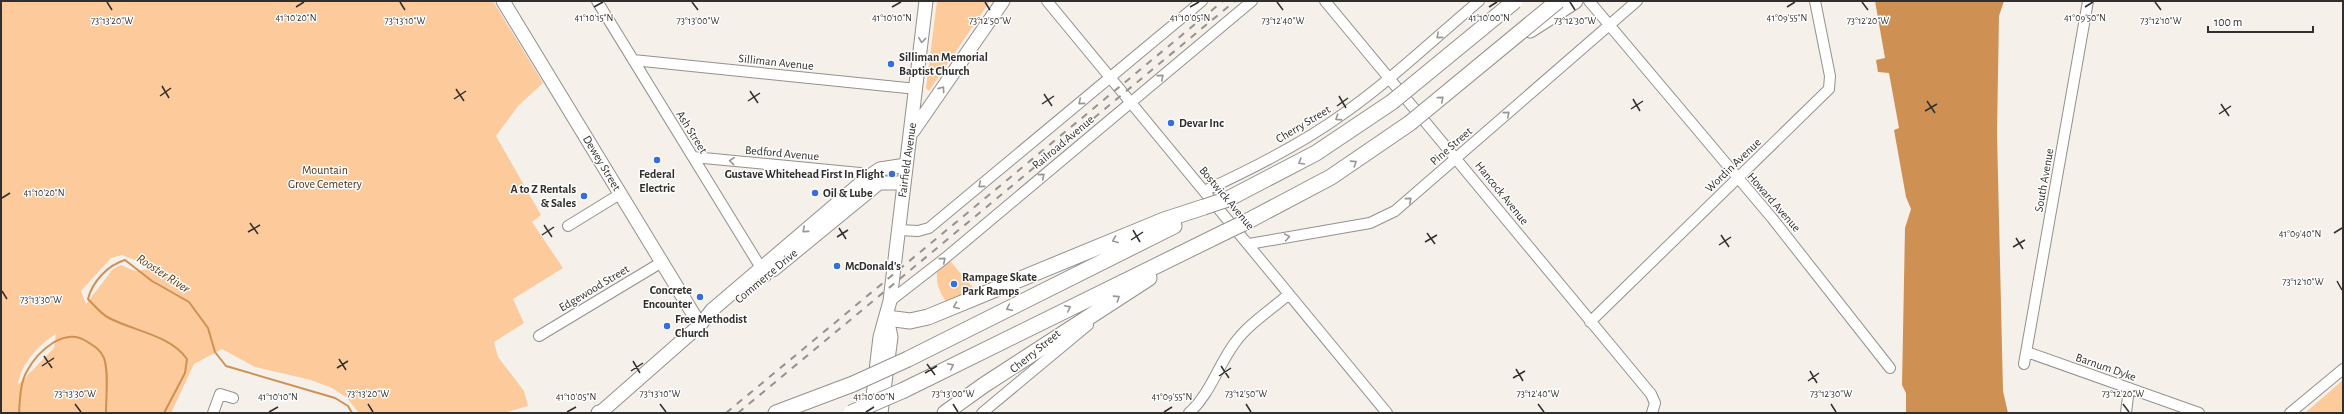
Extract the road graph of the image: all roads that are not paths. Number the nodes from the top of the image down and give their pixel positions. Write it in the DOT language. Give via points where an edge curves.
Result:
graph roads {
  1 [pos="503,1"];
  2 [pos="597,1"];
  3 [pos="926,1"];
  4 [pos="1003,1"];
  5 [pos="1048,1"];
  6 [pos="1202,1"];
  7 [pos="1252,1"];
  8 [pos="1325,1"];
  9 [pos="1479,1"];
  10 [pos="1515,1"];
  11 [pos="1558,1"];
  12 [pos="1575,1"];
  13 [pos="1589,1"];
  14 [pos="1637,1"];
  15 [pos="1815,1"];
  16 [pos="2088,1"];
  17 [pos="1609,26"];
  18 [pos="1501,49"];
  19 [pos="633,60"];
  20 [pos="1111,77"];
  21 [pos="1389,78"];
  22 [pos="916,93"];
  23 [pos="1131,102"];
  24 [pos="932,104"];
  25 [pos="912,133"];
  26 [pos="693,157"];
  27 [pos="1457,158"];
  28 [pos="906,165"];
  29 [pos="868,177"];
  30 [pos="1737,179"];
  31 [pos="904,183"];
  32 [pos="1204,191"];
  33 [pos="620,194"];
  34 [pos="1205,208"];
  35 [pos="827,219"];
  36 [pos="568,226"];
  37 [pos="898,230"];
  38 [pos="1225,232"];
  39 [pos="1249,244"];
  40 [pos="662,262"];
  41 [pos="763,272"];
  42 [pos="1289,294"];
  43 [pos="890,301"];
  44 [pos="1106,312"];
  45 [pos="887,318"];
  46 [pos="1590,322"];
  47 [pos="700,325"];
  48 [pos="539,336"];
  49 [pos="2027,352"];
  50 [pos="2024,364"];
  51 [pos="1890,368"];
  52 [pos="2343,369"];
  53 [pos="2129,388"];
  54 [pos="233,398"];
  55 [pos="1653,408"];
  56 [pos="213,413"];
  57 [pos="600,413"];
  58 [pos="776,413"];
  59 [pos="851,413"];
  60 [pos="871,413"];
  61 [pos="881,413"];
  62 [pos="945,413"];
  63 [pos="982,413"];
  64 [pos="1189,413"];
  65 [pos="1387,413"];
  66 [pos="2126,413"];
  67 [pos="2199,413"];
  68 [pos="2290,413"];
  1 -- 33 [label="main road, Dewey Street"];
  2 -- 19 [label="street, Ash Street"];
  3 -- 22 [label="main road, Fairfield Avenue, one-way"];
  24 -- 4 [label="main road, one-way"];
  5 -- 20 [label="street, Bostwick Avenue"];
  6 -- 20 [label="street, Railroad Avenue"];
  23 -- 7 [label="street, Railroad Avenue, one-way"];
  8 -- 21 [label="street, Hancock Avenue"];
  9 -- 21 [label="street, Cherry Street, one-way"];
  10 -- 34 [label="highway, one-way, bridge" via="1392,102 1316,154 1228,200"];
  11 -- 18 [label="highway, bridge"];
  12 -- 18 [label="highway, bridge"];
  13 -- 17 [label="street, Howard Avenue"];
  14 -- 17 [label="street, Pine Street"];
  15 -- 30 [label="street, Wordin Avenue" via="1830,76 1830,89"];
  16 -- 49 [label="street, South Avenue"];
  27 -- 17 [label="street, Pine Street, one-way"];
  17 -- 30 [label="street, Howard Avenue"];
  38 -- 18 [label="highway, one-way, bridge" via="1332,177 1410,123"];
  19 -- 22 [label="street, Silliman Avenue"];
  19 -- 26 [label="street, Ash Street"];
  20 -- 23 [label="street, Bostwick Avenue"];
  20 -- 37 [label="street, Railroad Avenue, one-way" via="929,228"];
  21 -- 27 [label="street, Hancock Avenue"];
  21 -- 32 [label="street, Cherry Street, one-way" via="1343,115 1307,137"];
  22 -- 24 [label="main road" via="922,103"];
  22 -- 25 [label="main road, Fairfield Avenue"];
  23 -- 32 [label="street, Bostwick Avenue"];
  43 -- 23 [label="street, Railroad Avenue, one-way"];
  24 -- 25 [label="main road"];
  25 -- 28 [label="main road, Fairfield Avenue"];
  29 -- 26 [label="street, Bedford Avenue, one-way" via="860,173"];
  26 -- 41 [label="street, Ash Street"];
  39 -- 27 [label="street, Pine Street, one-way" via="1370,223 1395,211"];
  27 -- 46 [label="street, Hancock Avenue"];
  28 -- 29 [label="main road, Commerce Drive" via="880,169"];
  28 -- 31 [label="main road, Fairfield Avenue"];
  29 -- 35 [label="main road, Commerce Drive"];
  30 -- 46 [label="street, Wordin Avenue"];
  30 -- 51 [label="street, Howard Avenue" via="1786,235"];
  31 -- 35 [label="main road, Commerce Drive" via="880,183"];
  31 -- 37 [label="main road, Fairfield Avenue"];
  32 -- 39 [label="street, Bostwick Avenue"];
  33 -- 36 [label="street"];
  33 -- 40 [label="main road, Dewey Street"];
  34 -- 45 [label="highway, one-way" via="1164,220 928,317 910,321"];
  34 -- 58 [label="highway, one-way, bridge" via="908,359 853,384"];
  35 -- 41 [label="main road, Commerce Drive"];
  37 -- 43 [label="main road, Fairfield Avenue"];
  59 -- 38 [label="highway, one-way, bridge" via="904,390"];
  62 -- 38 [label="highway, one-way" via="1120,295"];
  39 -- 42 [label="street, Bostwick Avenue"];
  40 -- 47 [label="main road, Dewey Street"];
  40 -- 48 [label="street, Edgewood Street"];
  41 -- 47 [label="main road, Commerce Drive" via="718,316"];
  42 -- 64 [label="street" via="1236,341 1209,387"];
  42 -- 65 [label="street, Bostwick Avenue"];
  43 -- 45 [label="main road, Fairfield Avenue"];
  44 -- 63 [label="street, Cherry Street"];
  45 -- 60 [label="main road, Fairfield Avenue" via="880,337"];
  45 -- 61 [label="main road, Fairfield Avenue" via="891,337"];
  46 -- 55 [label="street, Hancock Avenue" via="1651,394"];
  47 -- 57 [label="main road, Commerce Drive"];
  49 -- 50 [label="street, South Avenue"];
  49 -- 53 [label="street, Barnum Dyke"];
  52 -- 68 [label="street"];
  53 -- 66 [label="street"];
  53 -- 67 [label="street, Barnum Dyke"];
  54 -- 56 [label="street" via="220,394"];
}
